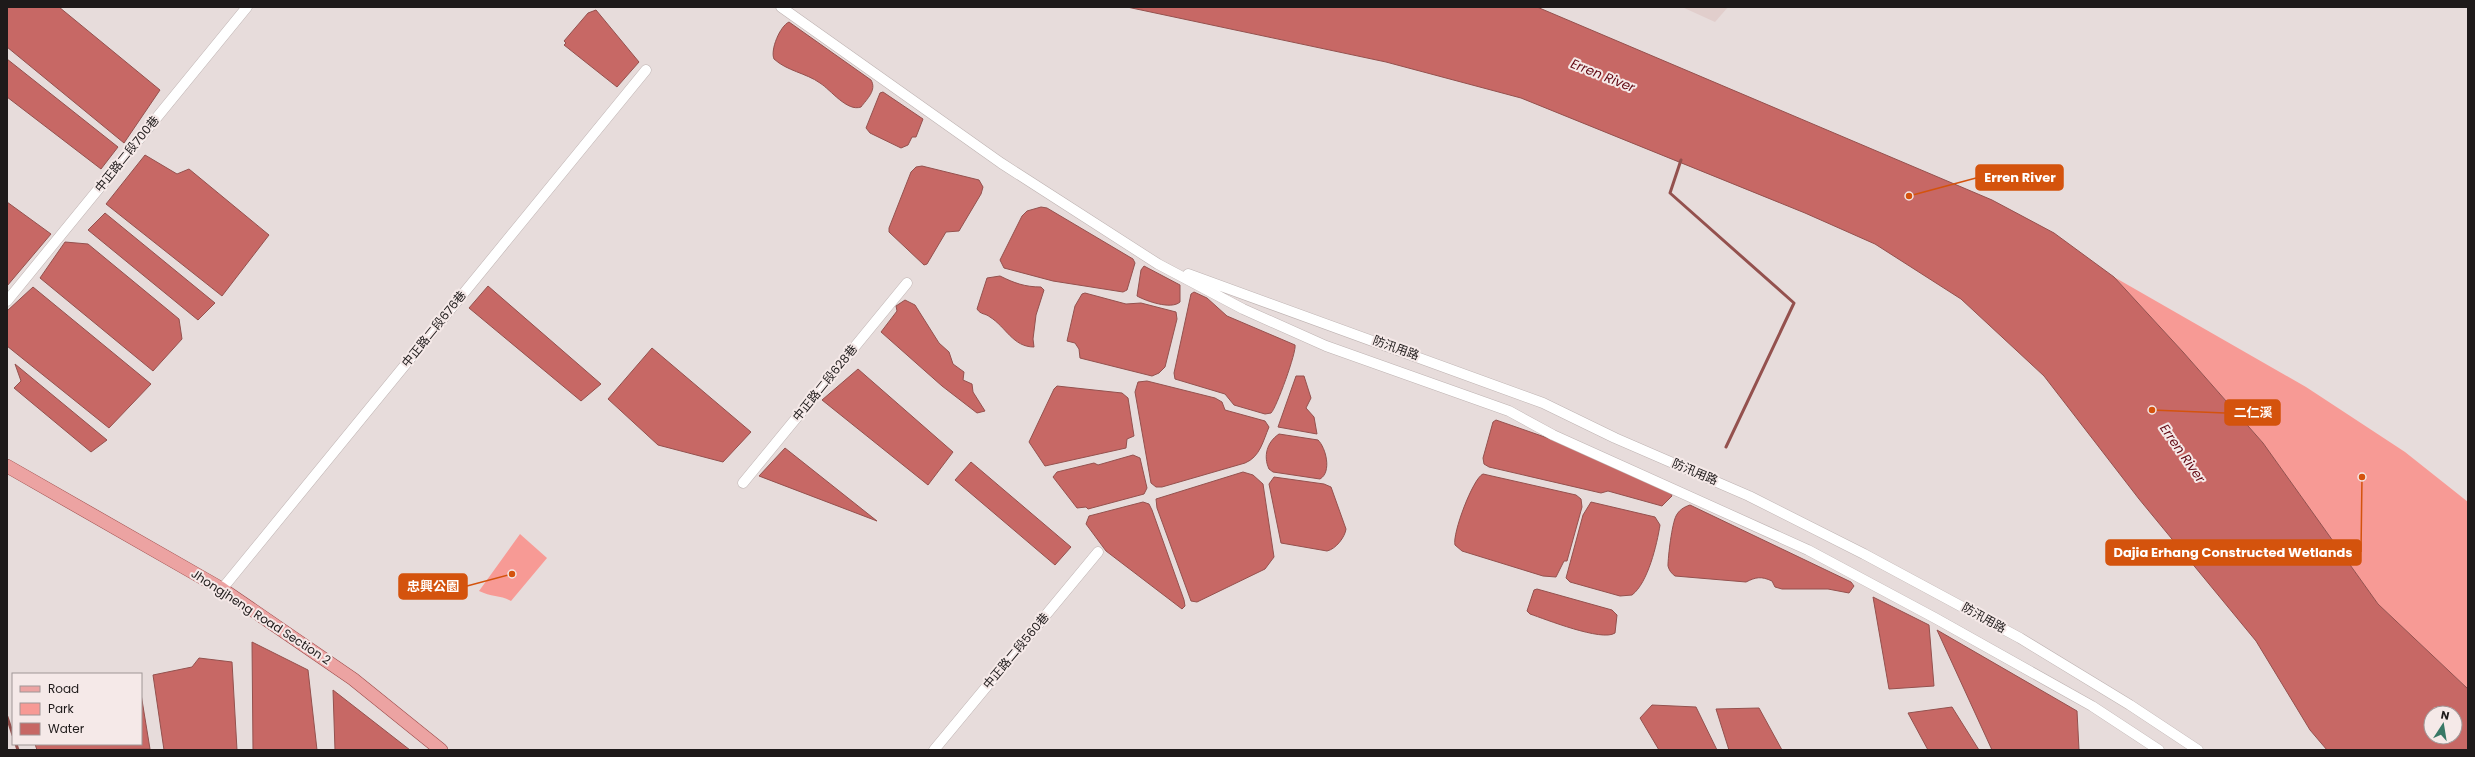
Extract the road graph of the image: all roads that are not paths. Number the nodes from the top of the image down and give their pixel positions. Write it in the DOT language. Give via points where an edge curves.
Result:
graph roads {
  1 [pos="247,7"];
  2 [pos="780,7"];
  3 [pos="646,70"];
  4 [pos="1158,264"];
  5 [pos="907,283"];
  6 [pos="7,301"];
  7 [pos="7,466"];
  8 [pos="743,483"];
  9 [pos="1098,552"];
  10 [pos="222,589"];
  11 [pos="441,750"];
  12 [pos="934,750"];
  13 [pos="2159,750"];
  14 [pos="2198,750"];
  1 -- 6 [label="street, 中正路二段700巷"];
  2 -- 4 [label="street" via="1001,163"];
  3 -- 10 [label="street, 中正路二段676巷"];
  4 -- 13 [label="street" via="1243,309 1326,346 1509,411 1553,434 1808,550 2092,706"];
  4 -- 14 [label="street, 防汛用路" via="1544,403 1614,438 1749,496 2020,638"];
  5 -- 8 [label="street, 中正路二段628巷"];
  7 -- 10 [label="main road, Jhongjheng Road Section 2"];
  9 -- 12 [label="street, 中正路二段560巷"];
  10 -- 11 [label="main road, Jhongjheng Road Section 2" via="353,679"];
}
